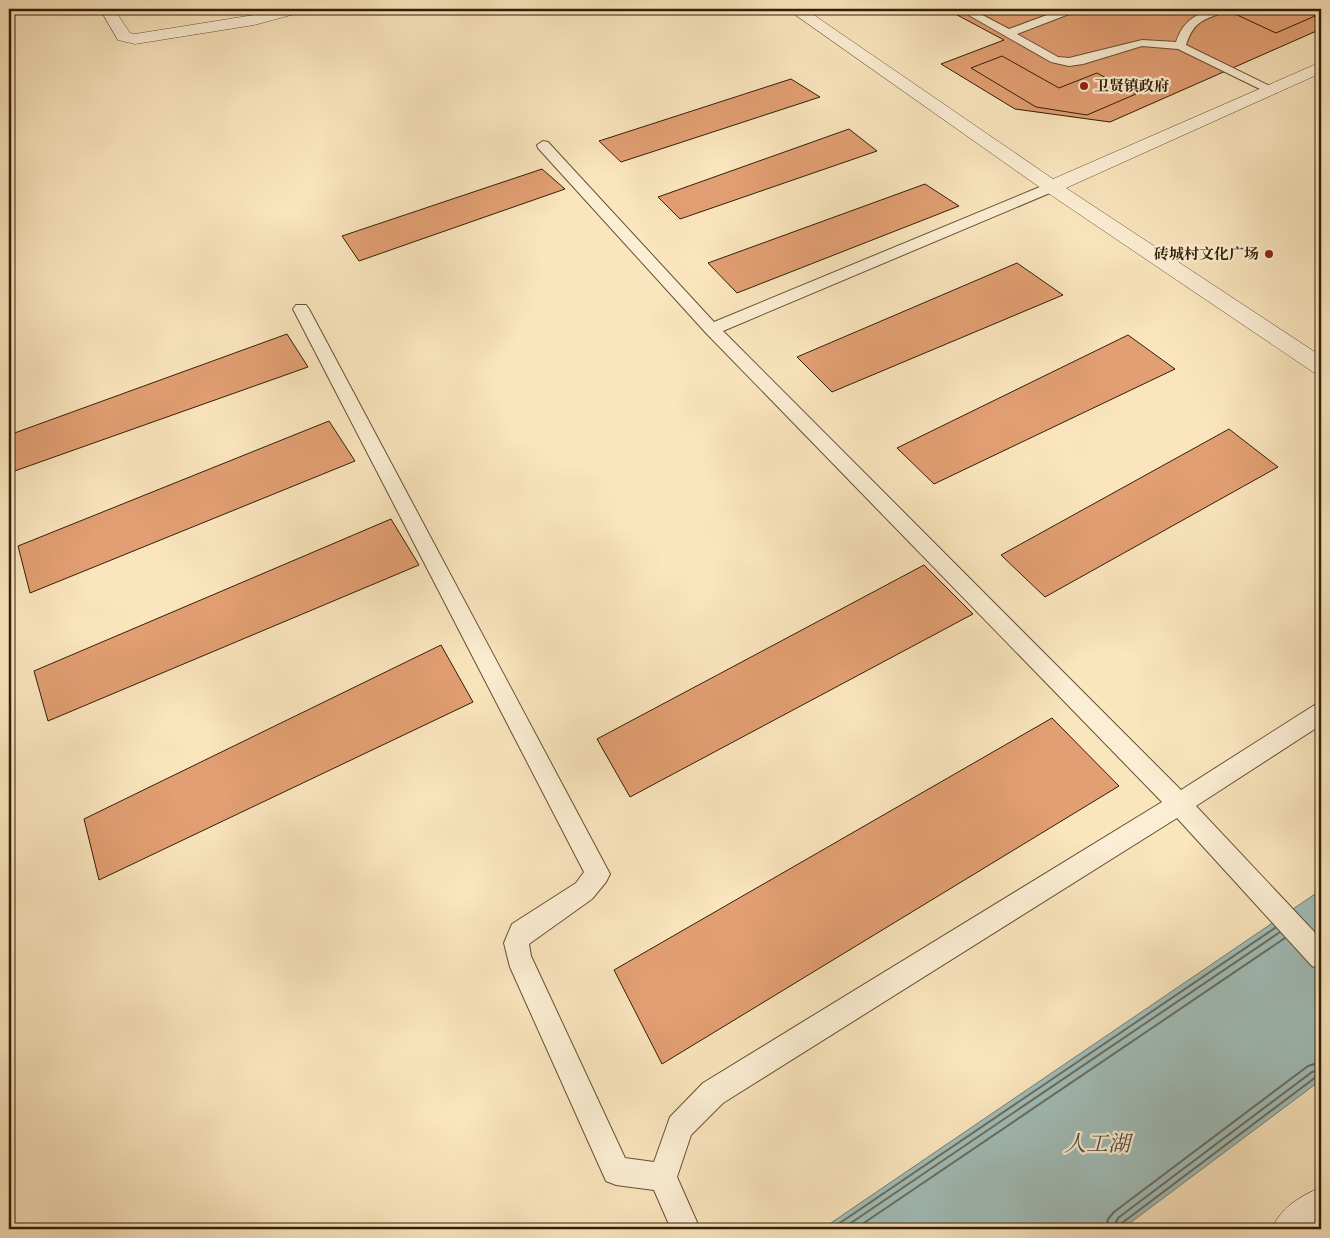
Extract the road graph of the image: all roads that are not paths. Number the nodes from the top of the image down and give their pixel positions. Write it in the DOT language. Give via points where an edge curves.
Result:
graph roads {
  1 [pos="107,9"];
  2 [pos="296,9"];
  3 [pos="795,9"];
  4 [pos="963,9"];
  5 [pos="1073,9"];
  6 [pos="1223,9"];
  7 [pos="1008,33"];
  8 [pos="1180,46"];
  9 [pos="1321,67"];
  10 [pos="1272,90"];
  11 [pos="543,145"];
  12 [pos="1052,187"];
  13 [pos="301,309"];
  14 [pos="712,329"];
  15 [pos="1321,367"];
  16 [pos="1321,713"];
  17 [pos="1179,804"];
  18 [pos="1321,957"];
  19 [pos="663,1177"];
  20 [pos="1321,1208"];
  21 [pos="686,1229"];
  22 [pos="1292,1229"];
  1 -- 2 [label="street" via="124,37 135,39 254,20"];
  3 -- 12 [label="street"];
  4 -- 7 [label="lane"];
  5 -- 7 [label="lane"];
  6 -- 8 [label="lane" via="1192,21 1186,27"];
  7 -- 8 [label="lane" via="1055,60 1069,62 1142,43"];
  8 -- 10 [label="lane"];
  9 -- 10 [label="street"];
  10 -- 12 [label="street"];
  11 -- 14 [label="lane"];
  12 -- 14 [label="lane"];
  12 -- 15 [label="street"];
  13 -- 19 [label="lane" via="598,874 584,891 521,933 516,943 519,958 616,1171"];
  14 -- 17 [label="lane"];
  16 -- 17 [label="lane"];
  17 -- 18 [label="lane"];
  17 -- 19 [label="lane" via="713,1092 680,1127"];
  19 -- 21 [label="lane"];
  20 -- 22 [label="street"];
}
